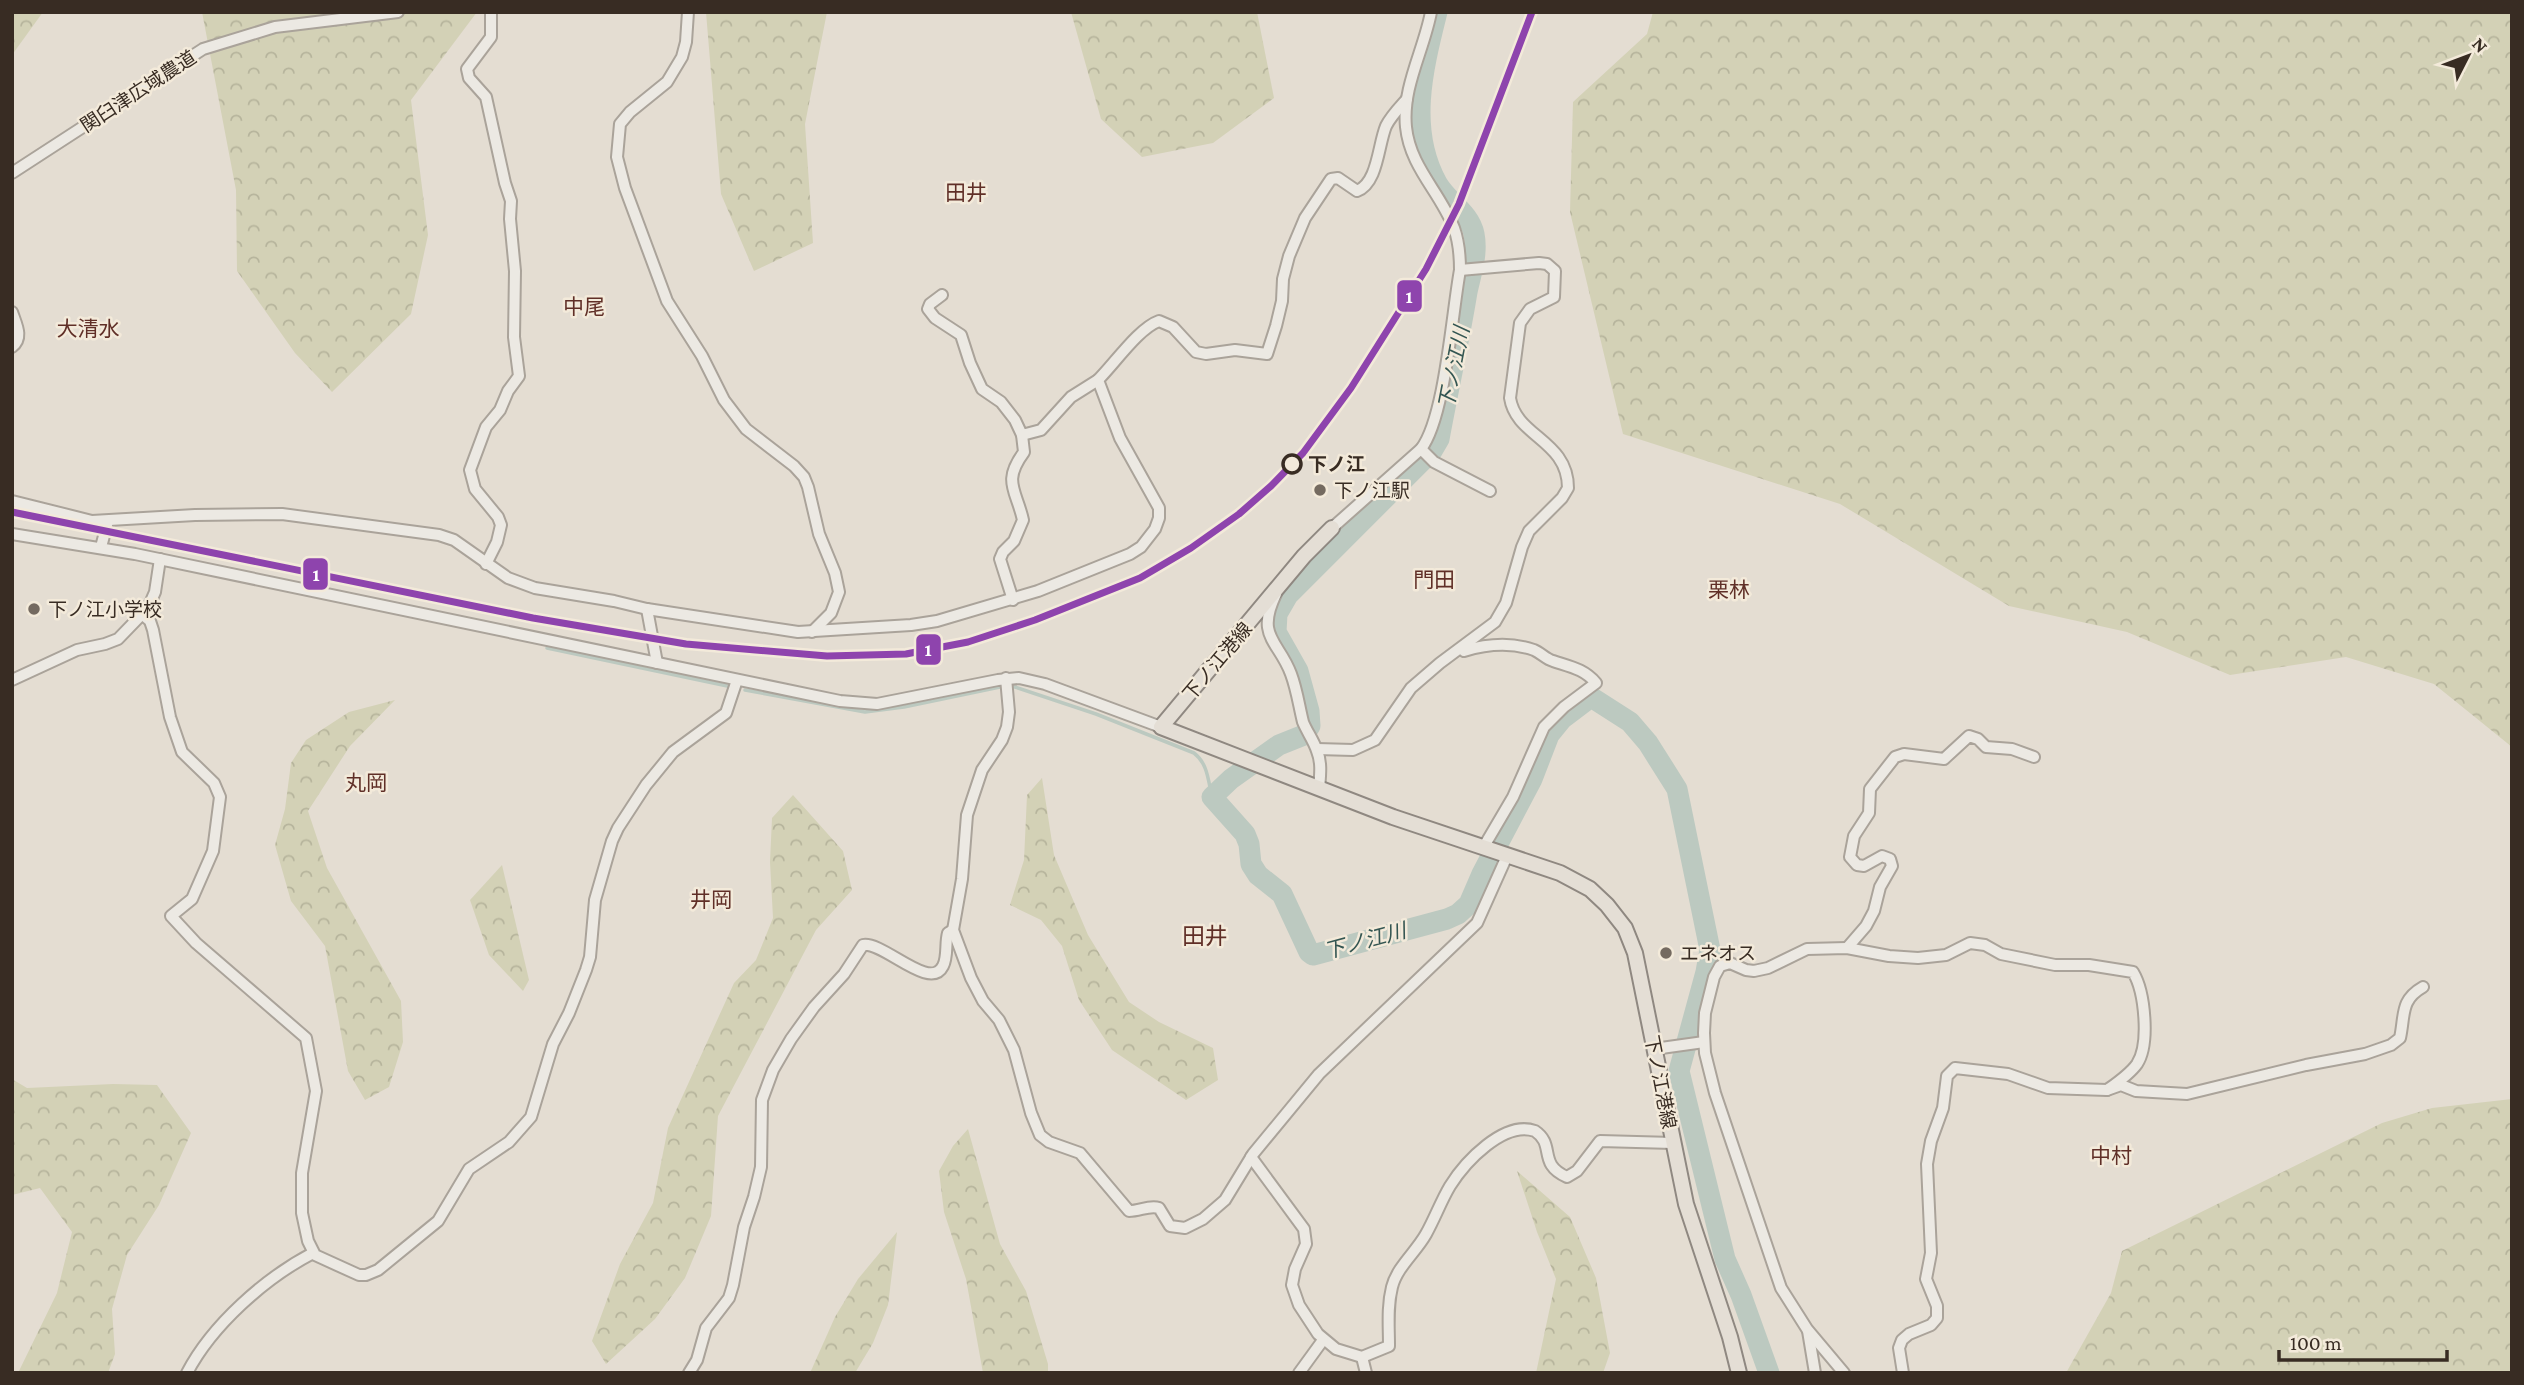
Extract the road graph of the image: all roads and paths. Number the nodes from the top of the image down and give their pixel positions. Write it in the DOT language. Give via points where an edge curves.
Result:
graph roads {
  1 [pos="398,12"];
  2 [pos="491,12"];
  3 [pos="688,12"];
  4 [pos="1431,12"];
  5 [pos="1407,99"];
  6 [pos="12,173"];
  7 [pos="1462,270"];
  8 [pos="942,295"];
  9 [pos="12,312"];
  10 [pos="12,347"];
  11 [pos="1098,380"];
  12 [pos="1022,435"];
  13 [pos="1425,454"];
  14 [pos="1490,491"];
  15 [pos="12,501"];
  16 [pos="108,521"];
  17 [pos="1332,528"];
  18 [pos="12,534"];
  19 [pos="101,547"];
  20 [pos="160,559"];
  21 [pos="486,564"];
  22 [pos="1282,582"];
  23 [pos="1013,600"];
  24 [pos="647,609"];
  25 [pos="143,615"];
  26 [pos="812,632"];
  27 [pos="1451,654"];
  28 [pos="657,663"];
  29 [pos="737,680"];
  30 [pos="12,681"];
  31 [pos="1006,684"];
  32 [pos="1161,727"];
  33 [pos="1317,749"];
  34 [pos="2034,757"];
  35 [pos="1319,789"];
  36 [pos="1484,848"];
  37 [pos="1507,856"];
  38 [pos="953,930"];
  39 [pos="1847,948"];
  40 [pos="2423,986"];
  41 [pos="1702,1042"];
  42 [pos="1654,1049"];
  43 [pos="2107,1090"];
  44 [pos="1673,1143"];
  45 [pos="1251,1157"];
  46 [pos="313,1253"];
  47 [pos="1807,1329"];
  48 [pos="1323,1340"];
  49 [pos="1362,1357"];
  50 [pos="187,1373"];
  51 [pos="689,1373"];
  52 [pos="1299,1373"];
  53 [pos="1366,1373"];
  54 [pos="1739,1373"];
  55 [pos="1815,1373"];
  56 [pos="1844,1373"];
  57 [pos="1903,1373"];
  1 -- 6 [label="street, 関臼津広域農道" via="275,27 203,49"];
  2 -- 21 [label="street" via="491,37 467,72 486,97 511,201 519,376 486,426 470,470 475,489 501,526"];
  3 -- 26 [label="street" via="682,57 667,82 621,124 617,157 658,281 724,400 746,429 794,466 808,486 839,592 831,613"];
  4 -- 5 [label="street"];
  5 -- 7 [label="street" via="1411,150 1453,226"];
  5 -- 11 [label="street" via="1387,125 1365,186 1354,191 1338,178 1331,179 1305,218 1284,273 1267,354 1196,352 1173,327 1159,321 1140,333"];
  7 -- 13 [label="street"];
  7 -- 27 [label="street" via="1539,263 1555,271 1554,297 1530,309 1520,323 1510,398 1527,428 1559,456 1568,488 1530,531 1499,616"];
  8 -- 12 [label="street" via="928,309 959,332 982,389 1008,409"];
  9 -- 10 [label="street" via="19,336"];
  11 -- 12 [label="street" via="1071,397 1041,430"];
  11 -- 23 [label="street" via="1119,438 1157,502 1157,524 1130,554"];
  12 -- 23 [label="street" via="1024,452 1011,478 1023,522 1000,559"];
  13 -- 14 [label="street"];
  13 -- 17 [label="street"];
  15 -- 16 [label="street" via="80,519"];
  16 -- 19 [label="street"];
  16 -- 21 [label="street" via="264,513 305,516 446,537"];
  17 -- 22 [label="main road, 下ノ江港線"];
  18 -- 19 [label="street"];
  19 -- 20 [label="street"];
  20 -- 25 [label="street" via="153,598"];
  20 -- 28 [label="street"];
  21 -- 24 [label="street" via="535,588"];
  22 -- 32 [label="main road, 下ノ江港線"];
  22 -- 33 [label="street" via="1271,605 1269,630 1291,673 1306,729"];
  23 -- 26 [label="street" via="924,623"];
  24 -- 26 [label="street"];
  24 -- 28 [label="street"];
  25 -- 30 [label="street" via="114,641 76,649"];
  25 -- 46 [label="street" via="153,630 170,717 182,752 214,783 220,797 213,851 192,899 171,916 254,996 306,1038 316,1091 302,1174 302,1213"];
  27 -- 33 [label="street" via="1411,688 1375,740 1353,750"];
  27 -- 36 [label="street" via="1487,645 1518,646 1578,668 1596,683 1544,727"];
  28 -- 29 [label="street"];
  29 -- 31 [label="street" via="877,704"];
  29 -- 46 [label="street" via="726,713 673,752 615,835 595,900 590,957 553,1044 536,1108 526,1126 469,1169 438,1222 378,1270 359,1275"];
  31 -- 32 [label="street" via="1028,679"];
  31 -- 38 [label="street" via="1006,733 982,770 967,815"];
  32 -- 35 [label="main road"];
  33 -- 35 [label="street"];
  34 -- 39 [label="street" via="1986,747 1969,736 1944,759 1904,754 1895,758 1870,789 1869,813 1854,836 1850,857 1864,866 1882,856 1890,859 1892,866 1867,926"];
  35 -- 36 [label="main road"];
  36 -- 37 [label="main road, 下ノ江港線"];
  37 -- 42 [label="main road, 下ノ江港線" via="1573,879 1616,915 1635,953"];
  37 -- 45 [label="street" via="1477,923 1319,1074"];
  38 -- 45 [label="street" via="971,978 1014,1050 1040,1135 1080,1153 1129,1211 1159,1208 1170,1226 1185,1228 1225,1200"];
  38 -- 51 [label="street" via="946,939 943,967 930,974 878,947 863,945 791,1039 762,1100 761,1167 733,1285 729,1298 706,1328"];
  39 -- 41 [label="street" via="1807,949 1754,971 1730,963 1720,966"];
  39 -- 43 [label="street" via="1918,958 1946,955 1969,943 2036,961 2133,972 2143,1000 2141,1053 2137,1064"];
  40 -- 43 [label="street" via="2406,1002 2400,1038 2375,1051 2187,1094 2136,1091 2121,1085"];
  41 -- 42 [label="street"];
  41 -- 47 [label="street" via="1779,1284"];
  42 -- 44 [label="main road, 下ノ江港線"];
  43 -- 57 [label="street" via="2048,1088 2008,1074 1968,1068 1955,1068 1947,1076 1927,1164 1931,1253 1926,1279 1937,1318 1900,1343"];
  44 -- 49 [label="street" via="1602,1140 1567,1177 1549,1163 1545,1141 1535,1131 1516,1129 1496,1138 1450,1186 1392,1284 1389,1346"];
  44 -- 54 [label="main road, 下ノ江港線" via="1693,1228"];
  45 -- 48 [label="street" via="1304,1229 1306,1244 1292,1285 1298,1306"];
  46 -- 50 [label="street" via="235,1310 206,1342"];
  47 -- 55 [label="street"];
  47 -- 56 [label="street"];
  48 -- 49 [label="street"];
  48 -- 52 [label="street"];
  49 -- 53 [label="street"];
}
